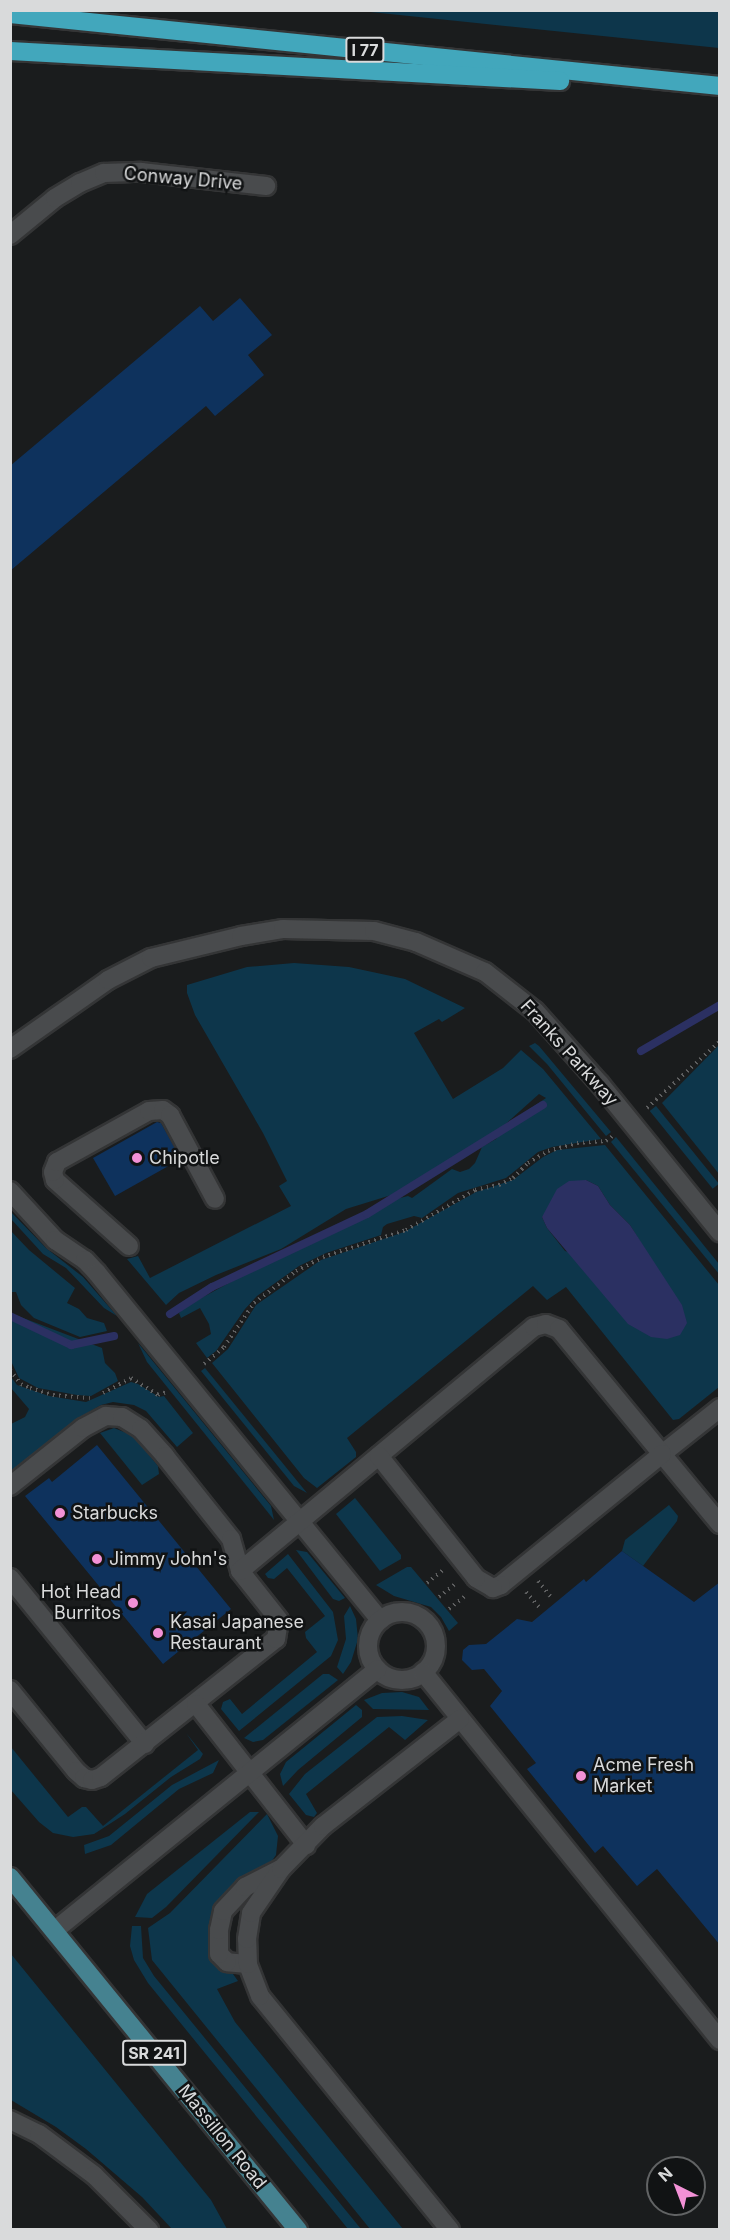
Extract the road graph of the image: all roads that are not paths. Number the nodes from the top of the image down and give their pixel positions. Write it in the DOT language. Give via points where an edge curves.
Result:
graph roads {
  1 [pos="10,14"];
  2 [pos="10,51"];
  3 [pos="720,88"];
  4 [pos="266,186"];
  5 [pos="10,236"];
  6 [pos="10,1049"];
  7 [pos="10,1191"];
  8 [pos="215,1200"];
  9 [pos="720,1232"];
  10 [pos="129,1246"];
  11 [pos="720,1408"];
  12 [pos="662,1454"];
  13 [pos="379,1456"];
  14 [pos="10,1486"];
  15 [pos="300,1522"];
  16 [pos="720,1524"];
  17 [pos="240,1570"];
  18 [pos="10,1578"];
  19 [pos="380,1620"];
  20 [pos="377,1669"];
  21 [pos="423,1672"];
  22 [pos="10,1690"];
  23 [pos="195,1704"];
  24 [pos="460,1719"];
  25 [pos="144,1744"];
  26 [pos="249,1772"];
  27 [pos="306,1845"];
  28 [pos="281,1869"];
  29 [pos="10,1877"];
  30 [pos="54,1931"];
  31 [pos="248,1965"];
  32 [pos="720,2040"];
  33 [pos="10,2120"];
  34 [pos="148,2229"];
  35 [pos="298,2229"];
  36 [pos="450,2229"];
  1 -- 3 [label="highway, I 77"];
  2 -- 3 [label="highway"];
  4 -- 5 [label="lane, Conway Drive" via="141,172 104,173 55,198"];
  6 -- 9 [label="lane, Franks Parkway" via="108,980 151,958 283,929 374,931 457,958 511,990 559,1036"];
  7 -- 15 [label="lane" via="55,1240 97,1273"];
  8 -- 10 [label="lane" via="170,1115 163,1110 149,1112 57,1162 55,1180"];
  11 -- 12 [label="lane"];
  12 -- 13 [label="lane" via="559,1329 546,1324 534,1327"];
  12 -- 13 [label="lane" via="493,1588 476,1578"];
  12 -- 16 [label="lane"];
  13 -- 15 [label="lane"];
  14 -- 17 [label="lane" via="83,1428 106,1416 122,1417 141,1429 231,1539"];
  15 -- 17 [label="lane"];
  15 -- 19 [label="lane"];
  17 -- 23 [label="lane" via="279,1620 279,1631 276,1639"];
  18 -- 25 [label="lane"];
  19 -- 20 [label="lane" via="369,1640 368,1651"];
  19 -- 21 [label="lane" via="400,1612 421,1618 429,1626 436,1646 434,1657"];
  20 -- 21 [label="lane" via="388,1678 399,1680"];
  20 -- 26 [label="lane"];
  21 -- 24 [label="lane"];
  22 -- 25 [label="lane" via="84,1778 101,1777"];
  23 -- 25 [label="lane"];
  23 -- 26 [label="lane"];
  24 -- 27 [label="lane" via="323,1826"];
  24 -- 32 [label="lane"];
  26 -- 27 [label="lane"];
  26 -- 30 [label="lane"];
  27 -- 28 [label="lane"];
  28 -- 31 [label="lane" via="251,1913"];
  28 -- 31 [label="lane" via="244,1887 223,1911 219,1954 227,1962"];
  29 -- 30 [label="main road, Massillon Road / SR 241"];
  30 -- 35 [label="main road, Massillon Road / SR 241"];
  31 -- 36 [label="lane" via="260,1996"];
  33 -- 34 [label="lane" via="39,2134 94,2175"];
}
